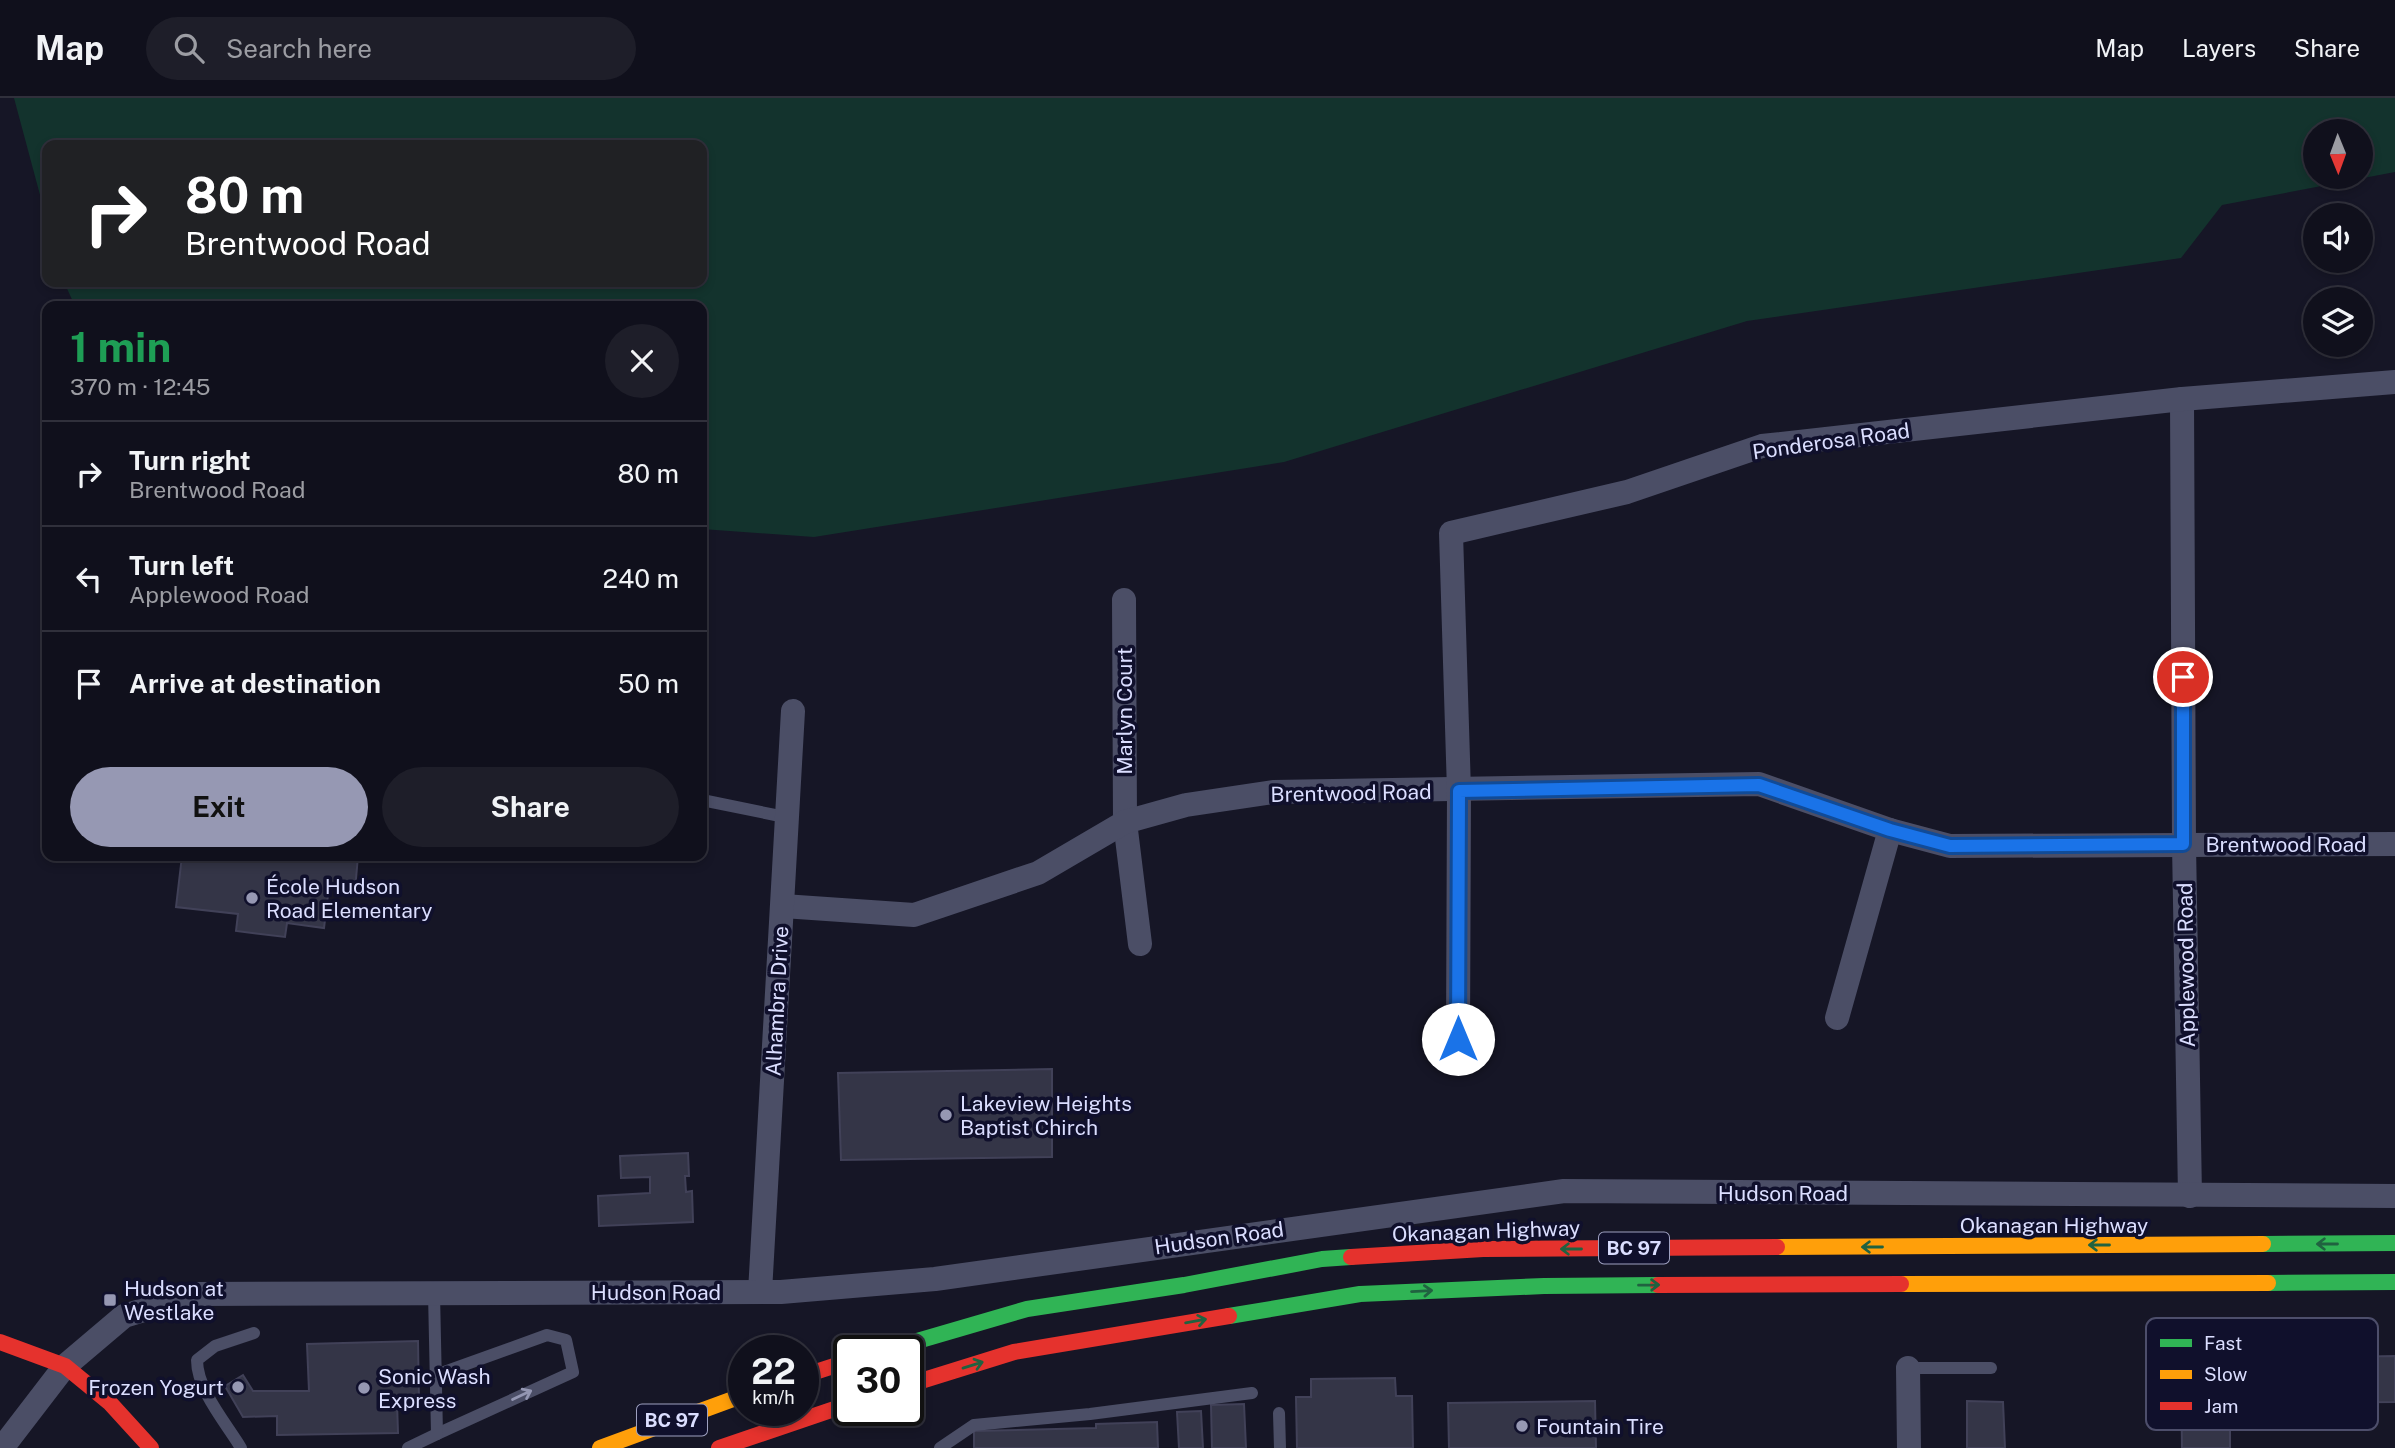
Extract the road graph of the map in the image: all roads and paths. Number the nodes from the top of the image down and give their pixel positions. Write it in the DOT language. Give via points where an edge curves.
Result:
graph roads {
  1 [pos="2395,382"];
  2 [pos="2182,399"];
  3 [pos="1124,600"];
  4 [pos="793,711"];
  5 [pos="1459,791"];
  6 [pos="707,801"];
  7 [pos="785,817"];
  8 [pos="1125,822"];
  9 [pos="1890,830"];
  10 [pos="2183,844"];
  11 [pos="2395,844"];
  12 [pos="783,906"];
  13 [pos="1140,944"];
  14 [pos="1837,1018"];
  15 [pos="1458,1039"];
  16 [pos="2190,1196"];
  17 [pos="2395,1196"];
  18 [pos="2395,1243"];
  19 [pos="2395,1282"];
  20 [pos="760,1292"];
  21 [pos="434,1293"];
  22 [pos="254,1333"];
  23 [pos="924,1339"];
  24 [pos="0,1342"];
  25 [pos="65,1366"];
  26 [pos="1908,1368"];
  27 [pos="1991,1368"];
  28 [pos="436,1375"];
  29 [pos="924,1380"];
  30 [pos="1252,1393"];
  31 [pos="728,1401"];
  32 [pos="833,1409"];
  33 [pos="1279,1413"];
  34 [pos="438,1434"];
  35 [pos="2,1448"];
  36 [pos="152,1448"];
  37 [pos="241,1448"];
  38 [pos="408,1448"];
  39 [pos="600,1448"];
  40 [pos="719,1448"];
  41 [pos="940,1448"];
  42 [pos="1280,1448"];
  43 [pos="1909,1448"];
  1 -- 2 [label="street, Ponderosa Road"];
  2 -- 5 [label="street, Ponderosa Road" via="1762,446 1628,492 1451,533"];
  2 -- 10 [label="street, Applewood Road"];
  3 -- 8 [label="street, Marlyn Court"];
  4 -- 7 [label="street, Alhambra Drive"];
  5 -- 8 [label="street, Brentwood Road" via="1272,792 1186,805"];
  5 -- 9 [label="street, Brentwood Road" via="1759,785"];
  5 -- 15 [label="street"];
  6 -- 7 [label="lane"];
  7 -- 12 [label="street, Alhambra Drive"];
  8 -- 12 [label="street, Brentwood Road" via="1038,873 914,915"];
  8 -- 13 [label="street, Marlyn Court"];
  9 -- 10 [label="street, Brentwood Road" via="1950,846"];
  9 -- 14 [label="street"];
  10 -- 11 [label="street, Brentwood Road"];
  10 -- 16 [label="street, Applewood Road"];
  12 -- 20 [label="street, Alhambra Drive"];
  16 -- 17 [label="street, Hudson Road"];
  16 -- 20 [label="street, Hudson Road" via="1564,1191 935,1279"];
  18 -- 23 [label="main road, Okanagan Highway / BC 97, one-way" via="1483,1249 1322,1259 1027,1310"];
  29 -- 19 [label="main road, BC 97, one-way" via="1014,1352 1360,1294 1571,1286"];
  20 -- 21 [label="street, Hudson Road"];
  21 -- 25 [label="street, Hudson Road" via="196,1294 124,1316"];
  21 -- 28 [label="lane"];
  22 -- 37 [label="lane" via="215,1346 197,1360 213,1404"];
  24 -- 25 [label="main road"];
  25 -- 35 [label="street, Hudson Road"];
  25 -- 36 [label="main road" via="110,1403"];
  26 -- 27 [label="lane"];
  26 -- 43 [label="street"];
  28 -- 34 [label="lane"];
  34 -- 28 [label="lane, one-way" via="573,1372 566,1340 547,1335"];
  30 -- 41 [label="lane" via="974,1425"];
  31 -- 39 [label="main road, BC 97"];
  32 -- 40 [label="main road, BC 97"];
  33 -- 42 [label="lane"];
  34 -- 38 [label="lane"];
}
